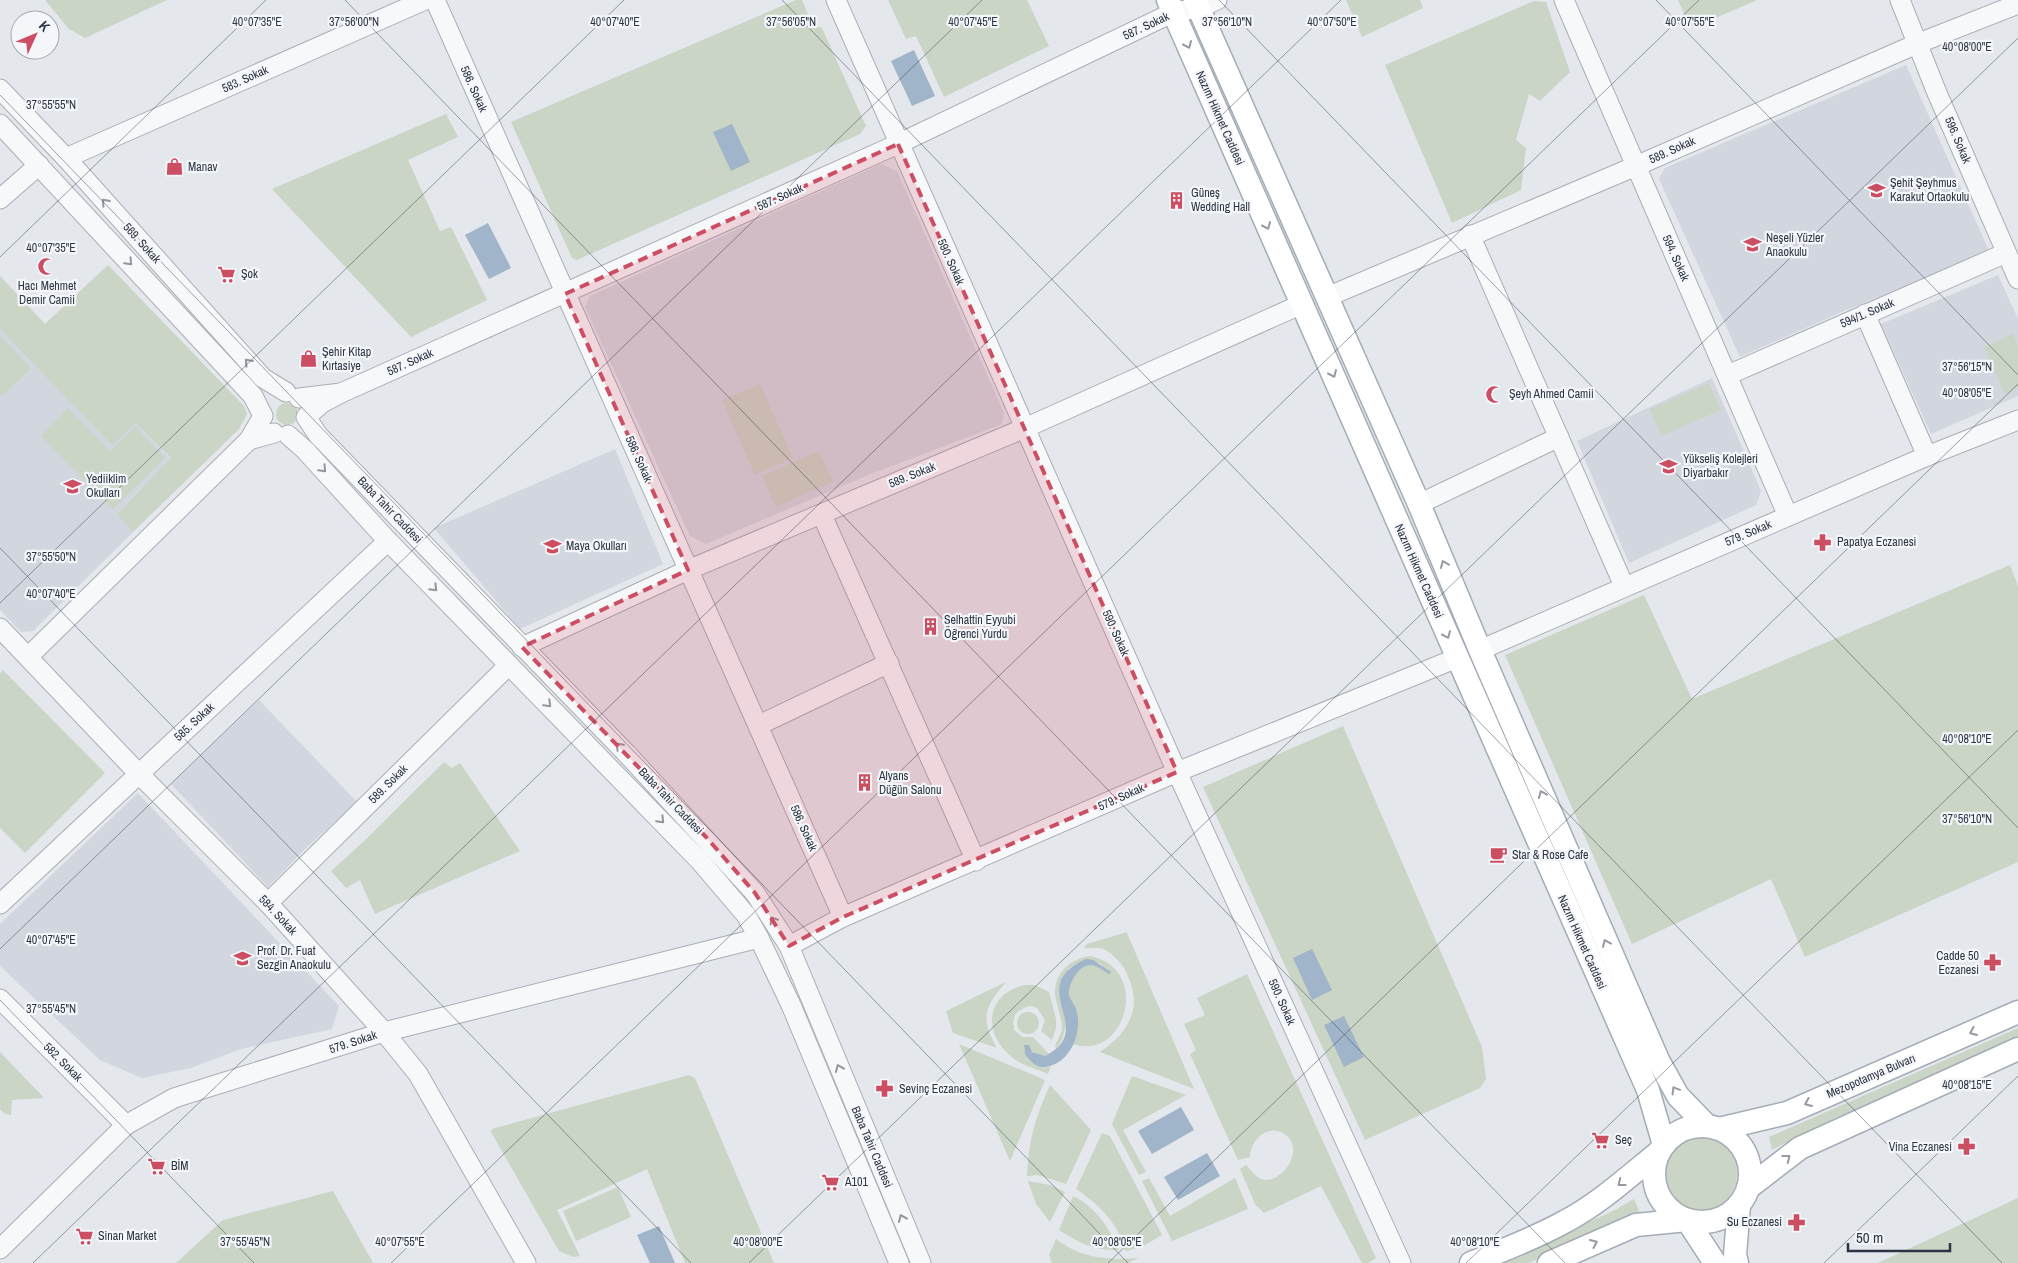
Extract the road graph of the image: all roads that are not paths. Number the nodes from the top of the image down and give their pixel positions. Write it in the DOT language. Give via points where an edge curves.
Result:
graph roads {
  1 [pos="425,0"];
  2 [pos="435,0"];
  3 [pos="836,0"];
  4 [pos="1564,0"];
  5 [pos="1900,0"];
  6 [pos="1204,3"];
  7 [pos="2018,4"];
  8 [pos="1171,6"];
  9 [pos="1919,43"];
  10 [pos="0,89"];
  11 [pos="0,124"];
  12 [pos="898,144"];
  13 [pos="66,158"];
  14 [pos="39,165"];
  15 [pos="1636,166"];
  16 [pos="0,198"];
  17 [pos="1470,234"];
  18 [pos="2006,253"];
  19 [pos="2018,279"];
  20 [pos="565,294"];
  21 [pos="1326,297"];
  22 [pos="1302,304"];
  23 [pos="1865,314"];
  24 [pos="1728,376"];
  25 [pos="340,393"];
  26 [pos="292,395"];
  27 [pos="263,416"];
  28 [pos="306,417"];
  29 [pos="2018,420"];
  30 [pos="1025,428"];
  31 [pos="281,434"];
  32 [pos="1559,437"];
  33 [pos="249,440"];
  34 [pos="1927,456"];
  35 [pos="1419,504"];
  36 [pos="822,515"];
  37 [pos="1788,516"];
  38 [pos="388,541"];
  39 [pos="688,570"];
  40 [pos="1624,586"];
  41 [pos="0,628"];
  42 [pos="522,647"];
  43 [pos="1480,650"];
  44 [pos="28,657"];
  45 [pos="1456,658"];
  46 [pos="889,663"];
  47 [pos="509,665"];
  48 [pos="759,725"];
  49 [pos="1178,772"];
  50 [pos="139,774"];
  51 [pos="976,861"];
  52 [pos="268,903"];
  53 [pos="0,904"];
  54 [pos="843,917"];
  55 [pos="759,938"];
  56 [pos="789,946"];
  57 [pos="0,999"];
  58 [pos="2018,1012"];
  59 [pos="384,1032"];
  60 [pos="2018,1049"];
  61 [pos="126,1125"];
  62 [pos="1713,1128"];
  63 [pos="1662,1148"];
  64 [pos="1744,1197"];
  65 [pos="1687,1220"];
  66 [pos="0,1249"];
  67 [pos="526,1263"];
  68 [pos="899,1263"];
  69 [pos="921,1263"];
  70 [pos="1400,1263"];
  71 [pos="1471,1263"];
  72 [pos="1550,1263"];
  73 [pos="1715,1263"];
  74 [pos="1737,1263"];
  1 -- 13 [label="street, 583. Sokak"];
  2 -- 20 [label="street, 586. Sokak"];
  3 -- 12 [label="street, 590. Sokak"];
  4 -- 15 [label="street, 594. Sokak"];
  5 -- 9 [label="street, 596. Sokak"];
  6 -- 8 [label="street, 587. Sokak"];
  6 -- 21 [label="main road, Nazım Hikmet Caddesi"];
  7 -- 9 [label="street, 589. Sokak"];
  8 -- 12 [label="street, 587. Sokak"];
  8 -- 22 [label="main road, Nazım Hikmet Caddesi, one-way"];
  9 -- 15 [label="street, 589. Sokak"];
  9 -- 18 [label="street, 596. Sokak"];
  10 -- 13 [label="street, 569. Sokak"];
  11 -- 14 [label="street"];
  12 -- 20 [label="street, 587. Sokak"];
  12 -- 30 [label="street, 590. Sokak"];
  26 -- 13 [label="street, 569. Sokak, one-way" via="263,378"];
  14 -- 16 [label="street"];
  14 -- 27 [label="street, one-way" via="253,396"];
  15 -- 17 [label="street, 589. Sokak"];
  15 -- 24 [label="street, 594. Sokak"];
  17 -- 21 [label="street, 589. Sokak"];
  17 -- 32 [label="street"];
  18 -- 19 [label="street, 596. Sokak"];
  18 -- 23 [label="street, 594/1. Sokak"];
  20 -- 25 [label="street, 587. Sokak"];
  20 -- 39 [label="street, 586. Sokak"];
  21 -- 35 [label="main road, Nazım Hikmet Caddesi"];
  22 -- 30 [label="street, 589. Sokak"];
  22 -- 45 [label="main road, Nazım Hikmet Caddesi, one-way"];
  23 -- 24 [label="street, 594/1. Sokak"];
  23 -- 34 [label="street"];
  24 -- 37 [label="street, 594. Sokak"];
  25 -- 26 [label="street"];
  25 -- 28 [label="street"];
  26 -- 27 [label="street" via="272,396"];
  26 -- 28 [label="street" via="304,403"];
  27 -- 31 [label="street" via="265,423"];
  27 -- 33 [label="street"];
  28 -- 31 [label="street" via="300,429"];
  28 -- 42 [label="street, Baba Tahir Caddesi" via="318,435"];
  29 -- 34 [label="street, 579. Sokak"];
  30 -- 36 [label="street, 589. Sokak"];
  30 -- 49 [label="street, 590. Sokak"];
  31 -- 33 [label="street"];
  31 -- 38 [label="street, Baba Tahir Caddesi, one-way" via="305,450"];
  32 -- 35 [label="street"];
  32 -- 40 [label="street"];
  33 -- 44 [label="street"];
  34 -- 37 [label="street, 579. Sokak"];
  43 -- 35 [label="main road, Nazım Hikmet Caddesi, one-way"];
  36 -- 39 [label="street, 589. Sokak"];
  36 -- 46 [label="street"];
  37 -- 40 [label="street, 579. Sokak"];
  38 -- 47 [label="street, Baba Tahir Caddesi, one-way"];
  38 -- 50 [label="street, 585. Sokak"];
  39 -- 42 [label="street, 589. Sokak"];
  39 -- 48 [label="street, 586. Sokak"];
  40 -- 43 [label="street, 579. Sokak"];
  41 -- 44 [label="street, 584. Sokak"];
  56 -- 42 [label="street, Baba Tahir Caddesi, one-way" via="755,893 706,838"];
  62 -- 43 [label="main road, Nazım Hikmet Caddesi, one-way" via="1678,1096 1658,1060"];
  44 -- 50 [label="street, 584. Sokak"];
  45 -- 49 [label="street, 579. Sokak"];
  45 -- 63 [label="main road, Nazım Hikmet Caddesi" via="1648,1090"];
  46 -- 48 [label="street"];
  46 -- 51 [label="street"];
  47 -- 52 [label="street, 589. Sokak"];
  47 -- 55 [label="street, Baba Tahir Caddesi, one-way" via="700,861 746,915"];
  48 -- 54 [label="street, 586. Sokak"];
  49 -- 51 [label="street, 579. Sokak"];
  49 -- 70 [label="street, 590. Sokak"];
  50 -- 52 [label="street, 584. Sokak"];
  50 -- 53 [label="street, 585. Sokak"];
  51 -- 54 [label="street, 579. Sokak"];
  52 -- 59 [label="street, 584. Sokak"];
  54 -- 56 [label="street, 579. Sokak"];
  55 -- 59 [label="street, 579. Sokak"];
  55 -- 68 [label="street, Baba Tahir Caddesi" via="791,1005"];
  69 -- 56 [label="street, Baba Tahir Caddesi, one-way"];
  57 -- 61 [label="street, 582. Sokak"];
  58 -- 62 [label="main road, Mezopotamya Bulvarı, one-way" via="1787,1113"];
  59 -- 61 [label="street, 579. Sokak" via="174,1098"];
  59 -- 67 [label="street, 584. Sokak" via="418,1074"];
  64 -- 60 [label="main road, one-way" via="1800,1148"];
  61 -- 66 [label="street, 579. Sokak"];
  62 -- 63 [label="main road" via="1697,1126 1679,1132"];
  62 -- 64 [label="main road" via="1734,1139 1745,1153 1750,1170"];
  63 -- 65 [label="main road" via="1654,1170 1657,1192 1670,1210"];
  63 -- 71 [label="main road, one-way" via="1568,1220"];
  64 -- 65 [label="main road" via="1732,1212 1715,1220"];
  64 -- 74 [label="main road" via="1735,1255"];
  72 -- 65 [label="main road, one-way" via="1636,1225"];
  65 -- 73 [label="main road"];
}
